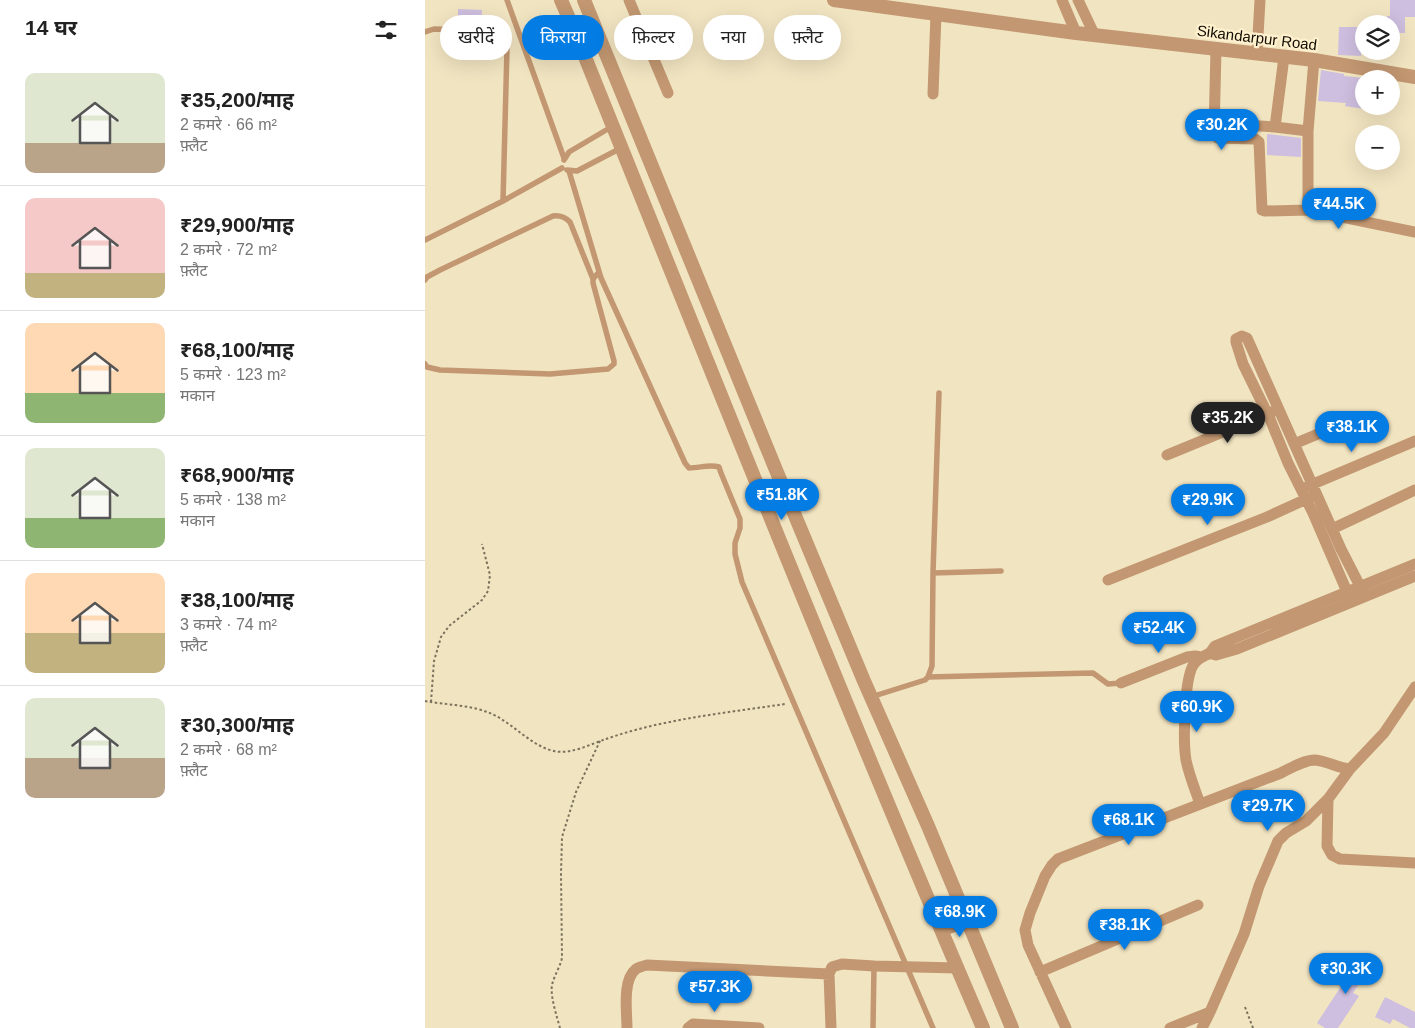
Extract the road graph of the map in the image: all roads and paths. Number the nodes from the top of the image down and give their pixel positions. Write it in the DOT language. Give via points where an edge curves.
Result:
graph roads {
  1 [pos="507,0"];
  2 [pos="561,0"];
  3 [pos="584,0"];
  4 [pos="629,0"];
  5 [pos="834,0"];
  6 [pos="1062,0"];
  7 [pos="1078,0"];
  8 [pos="1260,0"];
  9 [pos="936,14"];
  10 [pos="425,32"];
  11 [pos="1076,33"];
  12 [pos="1095,36"];
  13 [pos="1216,49"];
  14 [pos="1257,54"];
  15 [pos="1284,57"];
  16 [pos="1314,60"];
  17 [pos="1414,76"];
  18 [pos="668,93"];
  19 [pos="933,94"];
  20 [pos="1214,123"];
  21 [pos="613,126"];
  22 [pos="1275,127"];
  23 [pos="1309,131"];
  24 [pos="621,148"];
  25 [pos="564,158"];
  26 [pos="561,168"];
  27 [pos="569,171"];
  28 [pos="503,201"];
  29 [pos="1308,210"];
  30 [pos="1415,232"];
  31 [pos="425,240"];
  32 [pos="599,272"];
  33 [pos="593,279"];
  34 [pos="425,280"];
  35 [pos="425,364"];
  36 [pos="939,393"];
  37 [pos="1279,409"];
  38 [pos="1267,414"];
  39 [pos="1337,426"];
  40 [pos="1415,441"];
  41 [pos="1294,444"];
  42 [pos="1167,455"];
  43 [pos="1415,490"];
  44 [pos="1309,492"];
  45 [pos="1333,530"];
  46 [pos="482,544"];
  47 [pos="1415,564"];
  48 [pos="1001,571"];
  49 [pos="933,573"];
  50 [pos="1415,576"];
  51 [pos="1108,580"];
  52 [pos="1363,591"];
  53 [pos="1349,597"];
  54 [pos="1205,655"];
  55 [pos="928,677"];
  56 [pos="1121,683"];
  57 [pos="1415,687"];
  58 [pos="871,697"];
  59 [pos="425,701"];
  60 [pos="431,702"];
  61 [pos="793,702"];
  62 [pos="600,741"];
  63 [pos="1350,769"];
  64 [pos="1328,799"];
  65 [pos="1200,804"];
  66 [pos="1415,863"];
  67 [pos="1199,905"];
  68 [pos="967,919"];
  69 [pos="942,930"];
  70 [pos="874,966"];
  71 [pos="906,967"];
  72 [pos="957,968"];
  73 [pos="1040,972"];
  74 [pos="829,974"];
  75 [pos="1245,1007"];
  76 [pos="1210,1012"];
  77 [pos="560,1028"];
  78 [pos="627,1028"];
  79 [pos="688,1028"];
  80 [pos="759,1028"];
  81 [pos="831,1028"];
  82 [pos="873,1028"];
  83 [pos="933,1028"];
  84 [pos="983,1028"];
  85 [pos="1012,1028"];
  86 [pos="1065,1028"];
  87 [pos="1170,1028"];
  88 [pos="1201,1028"];
  89 [pos="1253,1028"];
  1 -- 25 [label="lane"];
  2 -- 21 [label="street"];
  3 -- 58 [label="street"];
  4 -- 18 [label="street"];
  5 -- 9 [label="street, Sikandarpur Road"];
  6 -- 11 [label="street"];
  7 -- 12 [label="street"];
  8 -- 14 [label="street"];
  9 -- 11 [label="street, Sikandarpur Road"];
  9 -- 19 [label="street"];
  10 -- 28 [label="lane" via="435,29 500,31 504,38 507,48"];
  11 -- 12 [label="street, Sikandarpur Road"];
  12 -- 13 [label="street, Sikandarpur Road"];
  13 -- 14 [label="street, Sikandarpur Road"];
  13 -- 20 [label="street"];
  14 -- 15 [label="street, Sikandarpur Road"];
  15 -- 16 [label="street, Sikandarpur Road"];
  15 -- 22 [label="street"];
  16 -- 17 [label="street, Sikandarpur Road"];
  16 -- 23 [label="street"];
  20 -- 22 [label="street"];
  20 -- 29 [label="street" via="1214,133 1218,138 1255,139 1259,142 1261,210"];
  21 -- 24 [label="street"];
  21 -- 25 [label="lane"];
  22 -- 23 [label="street"];
  23 -- 29 [label="street"];
  24 -- 27 [label="lane" via="577,171"];
  24 -- 69 [label="street"];
  25 -- 26 [label="lane"];
  26 -- 27 [label="lane"];
  26 -- 28 [label="lane"];
  27 -- 32 [label="lane"];
  28 -- 31 [label="lane"];
  29 -- 30 [label="street"];
  32 -- 33 [label="lane"];
  32 -- 61 [label="lane" via="685,463 689,468 719,468 740,519 735,554 742,582"];
  33 -- 34 [label="lane" via="570,222 559,215"];
  33 -- 35 [label="lane" via="614,361 608,369 550,374 440,370"];
  36 -- 49 [label="lane"];
  37 -- 38 [label="street"];
  37 -- 38 [label="street" via="1247,338 1237,337 1235,342 1243,364"];
  37 -- 41 [label="street"];
  38 -- 42 [label="street"];
  38 -- 44 [label="street"];
  39 -- 41 [label="street"];
  40 -- 44 [label="street"];
  41 -- 44 [label="street"];
  43 -- 45 [label="street"];
  44 -- 45 [label="street"];
  44 -- 51 [label="street" via="1267,517"];
  44 -- 53 [label="street" via="1313,513"];
  45 -- 52 [label="street"];
  46 -- 60 [label="path" via="491,575 488,591 441,637 434,661"];
  47 -- 52 [label="street"];
  48 -- 49 [label="lane"];
  49 -- 55 [label="lane" via="932,666"];
  50 -- 52 [label="street"];
  52 -- 53 [label="street"];
  53 -- 54 [label="street" via="1237,649"];
  54 -- 56 [label="street" via="1187,658"];
  54 -- 65 [label="street" via="1193,665 1190,674 1184,742 1189,772"];
  55 -- 56 [label="lane" via="1093,673 1108,684"];
  55 -- 58 [label="lane"];
  57 -- 63 [label="street" via="1384,733"];
  58 -- 68 [label="street"];
  59 -- 60 [label="path"];
  60 -- 62 [label="path" via="493,714 542,747 555,752"];
  61 -- 62 [label="path" via="683,720"];
  61 -- 71 [label="lane"];
  62 -- 77 [label="path" via="575,792 562,837 562,958 552,990"];
  63 -- 64 [label="street"];
  63 -- 65 [label="street" via="1307,761"];
  64 -- 66 [label="street" via="1327,846 1332,855 1340,859"];
  64 -- 76 [label="street" via="1306,821 1278,841 1244,934"];
  65 -- 73 [label="street" via="1058,859 1052,865 1025,930"];
  67 -- 73 [label="street"];
  68 -- 69 [label="street"];
  68 -- 85 [label="street"];
  69 -- 72 [label="street"];
  70 -- 71 [label="street"];
  70 -- 74 [label="street" via="842,964 832,967"];
  70 -- 82 [label="lane"];
  71 -- 72 [label="street"];
  71 -- 83 [label="lane"];
  72 -- 84 [label="street"];
  73 -- 86 [label="street"];
  74 -- 78 [label="street" via="643,966 631,974 627,988"];
  74 -- 81 [label="street"];
  75 -- 89 [label="path"];
  76 -- 87 [label="street"];
  76 -- 88 [label="street"];
  79 -- 80 [label="street" via="693,1024"];
}
